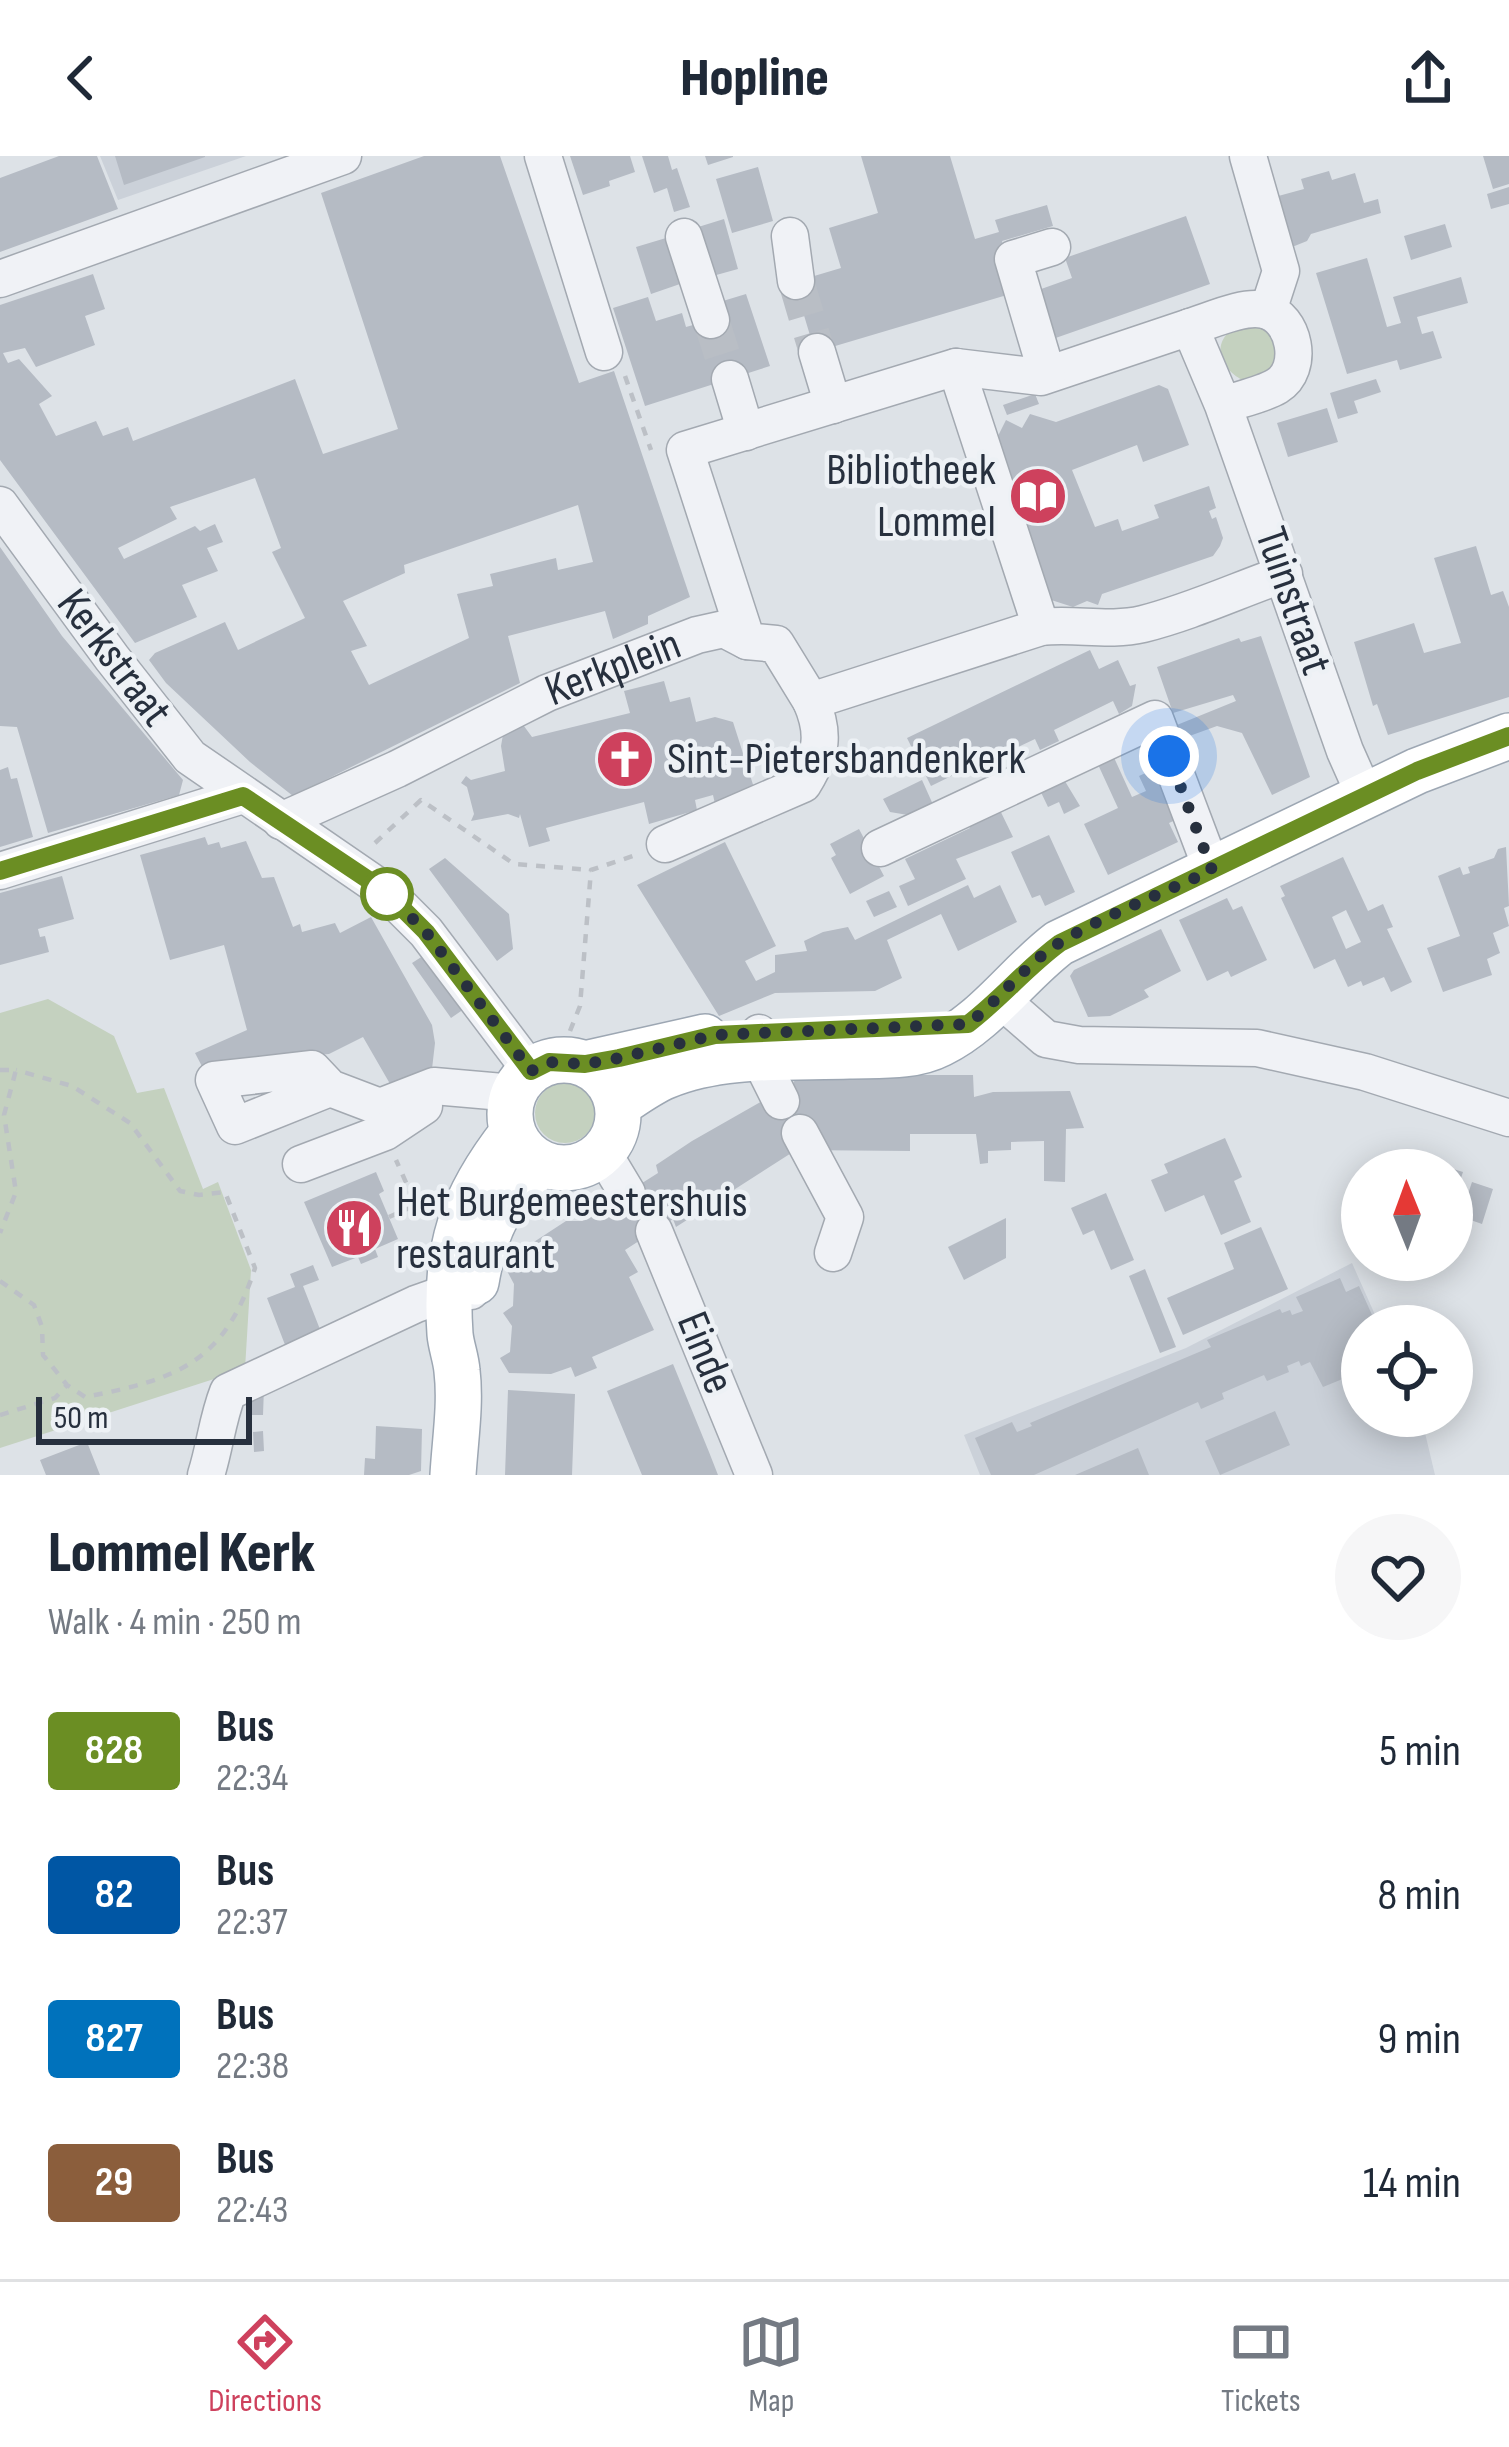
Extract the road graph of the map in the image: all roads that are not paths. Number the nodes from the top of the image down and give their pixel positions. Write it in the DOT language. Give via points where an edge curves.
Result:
graph roads {
  1 [pos="343,156"];
  2 [pos="543,156"];
  3 [pos="1248,156"];
  4 [pos="790,236"];
  5 [pos="684,237"];
  6 [pos="1052,247"];
  7 [pos="0,279"];
  8 [pos="796,281"];
  9 [pos="1268,310"];
  10 [pos="711,320"];
  11 [pos="1190,327"];
  12 [pos="604,352"];
  13 [pos="817,352"];
  14 [pos="956,367"];
  15 [pos="1047,374"];
  16 [pos="730,379"];
  17 [pos="832,405"];
  18 [pos="1223,405"];
  19 [pos="746,432"];
  20 [pos="0,505"];
  21 [pos="1284,574"];
  22 [pos="1041,627"];
  23 [pos="747,641"];
  24 [pos="811,701"];
  25 [pos="1509,736"];
  26 [pos="243,796"];
  27 [pos="1365,796"];
  28 [pos="281,821"];
  29 [pos="665,844"];
  30 [pos="880,848"];
  31 [pos="1212,870"];
  32 [pos="0,871"];
  33 [pos="984,1012"];
  34 [pos="759,1046"];
  35 [pos="330,1088"];
  36 [pos="459,1089"];
  37 [pos="542,1097"];
  38 [pos="781,1101"];
  39 [pos="618,1105"];
  40 [pos="1509,1118"];
  41 [pos="800,1133"];
  42 [pos="603,1153"];
  43 [pos="302,1164"];
  44 [pos="627,1192"];
  45 [pos="654,1232"];
  46 [pos="833,1253"];
  47 [pos="463,1291"];
  48 [pos="206,1475"];
  49 [pos="453,1475"];
  50 [pos="754,1475"];
  1 -- 7 [label="street" via="279,194"];
  2 -- 12 [label="street"];
  3 -- 9 [label="street" via="1281,272"];
  4 -- 8 [label="street"];
  5 -- 10 [label="street"];
  6 -- 15 [label="street" via="1013,260"];
  9 -- 11 [label="street"];
  9 -- 18 [label="street" via="1289,333 1292,369 1280,386"];
  11 -- 15 [label="street"];
  11 -- 18 [label="street, Tuinstraat"];
  13 -- 17 [label="street"];
  14 -- 15 [label="street"];
  14 -- 17 [label="street"];
  14 -- 22 [label="street"];
  16 -- 19 [label="street"];
  17 -- 19 [label="street"];
  18 -- 21 [label="street, Tuinstraat"];
  19 -- 23 [label="street" via="685,450"];
  20 -- 26 [label="street, Kerkstraat" via="190,757"];
  21 -- 22 [label="street" via="1143,624"];
  21 -- 27 [label="street, Tuinstraat"];
  22 -- 24 [label="street"];
  23 -- 24 [label="street" via="776,644"];
  23 -- 28 [label="street, Kerkplein" via="724,629 698,635 547,693"];
  24 -- 29 [label="street" via="822,740 802,784"];
  25 -- 27 [label="main road"];
  26 -- 28 [label="street"];
  26 -- 32 [label="street"];
  27 -- 31 [label="main road"];
  28 -- 37 [label="street" via="385,891 426,932"];
  30 -- 31 [label="street" via="1155,719"];
  31 -- 33 [label="main road" via="1060,943"];
  33 -- 34 [label="main road"];
  33 -- 40 [label="street" via="1079,1045 1257,1048"];
  34 -- 37 [label="main road" via="715,1035"];
  34 -- 38 [label="street"];
  34 -- 39 [label="main road" via="664,1076"];
  35 -- 36 [label="street" via="380,1107 434,1086"];
  36 -- 37 [label="street"];
  36 -- 43 [label="street" via="385,1132"];
  37 -- 39 [label="main road" via="612,1088"];
  37 -- 42 [label="main road" via="563,1169"];
  37 -- 47 [label="main road" via="479,1175 462,1213"];
  39 -- 42 [label="main road"];
  41 -- 46 [label="street" via="845,1217"];
  42 -- 44 [label="street"];
  45 -- 50 [label="street, Einde"];
  47 -- 48 [label="street" via="416,1304 228,1392"];
  47 -- 49 [label="main road" via="450,1337 458,1372"];
}
